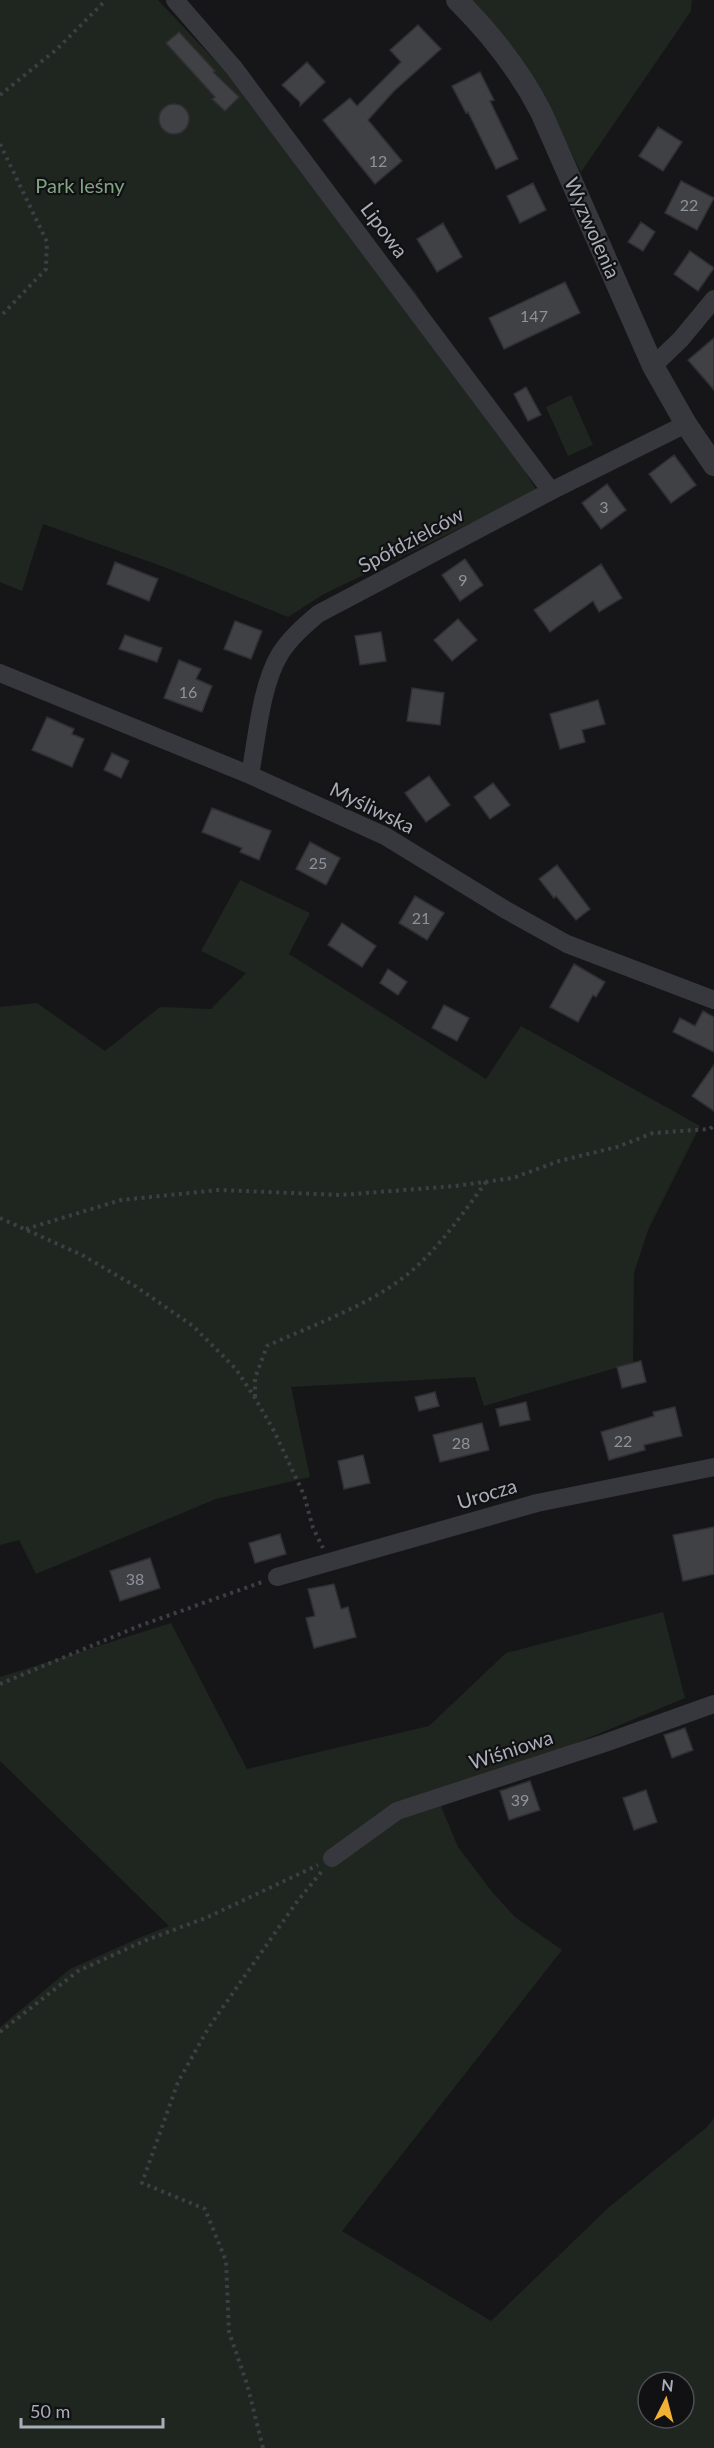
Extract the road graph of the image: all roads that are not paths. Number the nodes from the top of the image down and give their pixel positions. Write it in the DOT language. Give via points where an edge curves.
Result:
graph roads {
  1 [pos="175,0"];
  2 [pos="456,0"];
  3 [pos="714,299"];
  4 [pos="653,366"];
  5 [pos="686,424"];
  6 [pos="714,465"];
  7 [pos="551,491"];
  8 [pos="0,673"];
  9 [pos="250,775"];
  10 [pos="714,1000"];
  11 [pos="714,1467"];
  12 [pos="277,1577"];
  13 [pos="714,1704"];
  14 [pos="332,1858"];
  1 -- 7 [label="street, Lipowa" via="234,68"];
  2 -- 4 [label="street, Wyzwolenia" via="491,36 526,83"];
  3 -- 4 [label="street"];
  4 -- 5 [label="street, Wyzwolenia"];
  5 -- 6 [label="street, Wyzwolenia"];
  5 -- 7 [label="street, Spółdzielców"];
  7 -- 9 [label="street, Spółdzielców" via="318,614 296,633 280,654 270,677"];
  8 -- 9 [label="street, Myśliwska"];
  9 -- 10 [label="street, Myśliwska" via="384,836 567,944"];
  11 -- 12 [label="street, Urocza" via="537,1503"];
  13 -- 14 [label="street, Wiśniowa" via="397,1811"];
}
